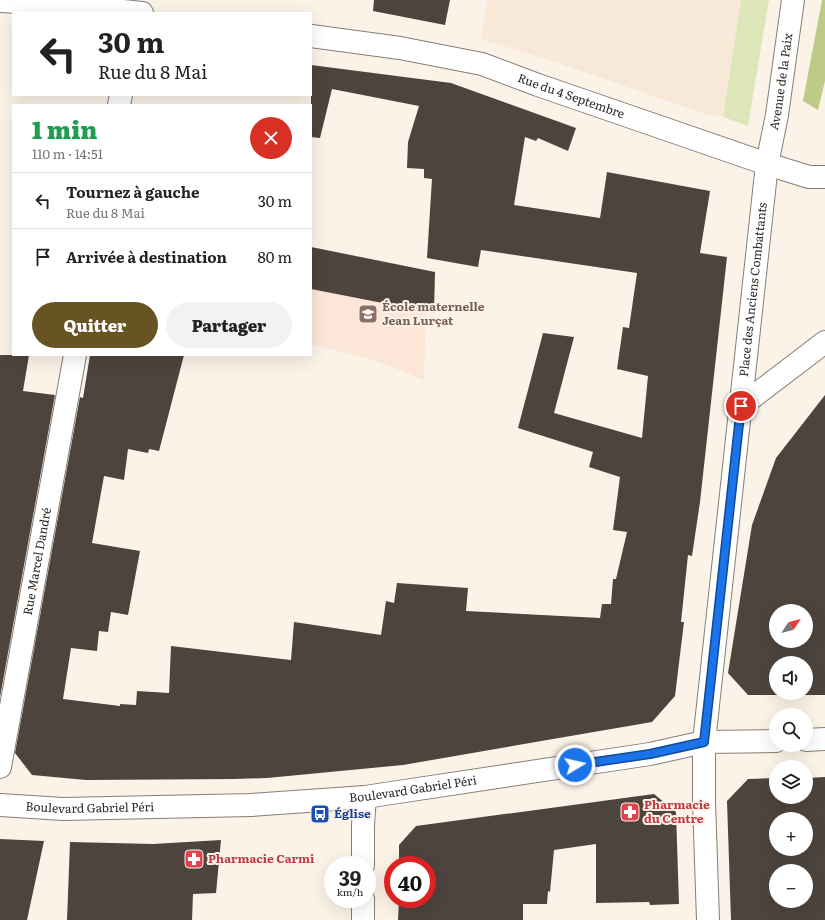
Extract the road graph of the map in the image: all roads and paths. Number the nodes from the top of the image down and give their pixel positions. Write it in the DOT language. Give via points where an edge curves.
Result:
graph roads {
  1 [pos="0,0"];
  2 [pos="793,0"];
  3 [pos="129,12"];
  4 [pos="312,36"];
  5 [pos="767,164"];
  6 [pos="825,177"];
  7 [pos="825,342"];
  8 [pos="75,356"];
  9 [pos="741,406"];
  10 [pos="825,739"];
  11 [pos="813,740"];
  12 [pos="769,741"];
  13 [pos="704,742"];
  14 [pos="0,767"];
  15 [pos="365,798"];
  16 [pos="0,805"];
  17 [pos="363,856"];
  18 [pos="363,908"];
  19 [pos="363,920"];
  20 [pos="708,920"];
  1 -- 3 [label="street"];
  2 -- 5 [label="street, Avenue de la Paix" via="778,115"];
  4 -- 5 [label="street, Rue du 4 Septembre" via="400,48 482,64"];
  5 -- 6 [label="street, Rue du 4 Septembre" via="809,177"];
  5 -- 9 [label="street, Place des Anciens Combattants"];
  7 -- 9 [label="street, Place des Anciens Combattants"];
  8 -- 14 [label="street, Rue Marcel Dandré"];
  9 -- 13 [label="street"];
  10 -- 11 [label="street"];
  12 -- 13 [label="street, Boulevard Gabriel Péri"];
  13 -- 15 [label="street, Boulevard Gabriel Péri" via="650,754"];
  13 -- 20 [label="street"];
  15 -- 16 [label="street, Boulevard Gabriel Péri" via="251,805 71,809"];
  15 -- 17 [label="street"];
  18 -- 19 [label="street"];
}
